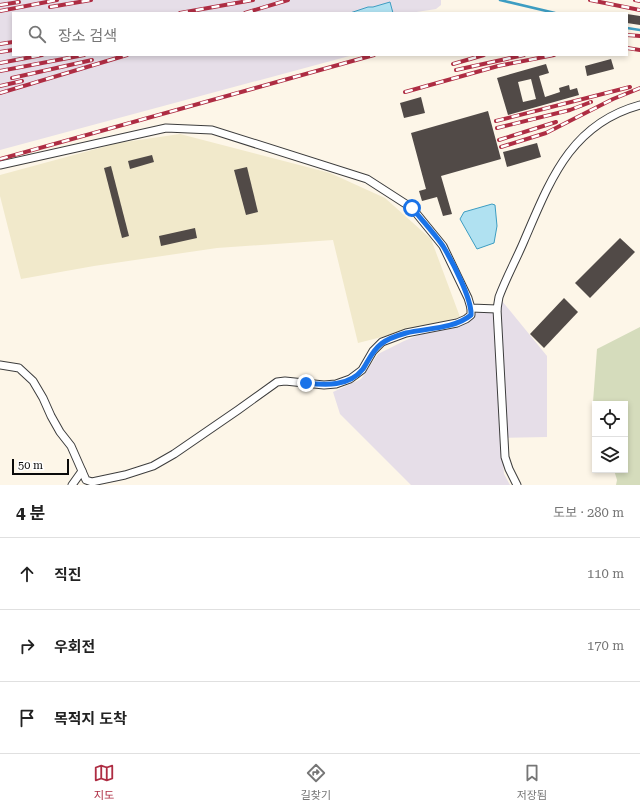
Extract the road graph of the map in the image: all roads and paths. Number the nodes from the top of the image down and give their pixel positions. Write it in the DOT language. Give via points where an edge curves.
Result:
graph roads {
  1 [pos="640,105"];
  2 [pos="0,165"];
  3 [pos="471,308"];
  4 [pos="497,309"];
  5 [pos="0,365"];
  6 [pos="82,471"];
  7 [pos="72,485"];
  8 [pos="517,485"];
  1 -- 4 [label="street" via="600,122 580,139 562,161 504,285"];
  2 -- 3 [label="street" via="166,128 212,130 367,178 412,208 443,246"];
  3 -- 4 [label="street"];
  3 -- 6 [label="street" via="471,315 457,323 406,333 382,342 373,351 362,370 350,379 324,385 277,382 153,466 92,482 86,480"];
  4 -- 8 [label="street" via="505,457"];
  5 -- 6 [label="street" via="19,368 33,381 60,432 71,446"];
  6 -- 7 [label="street"];
}
